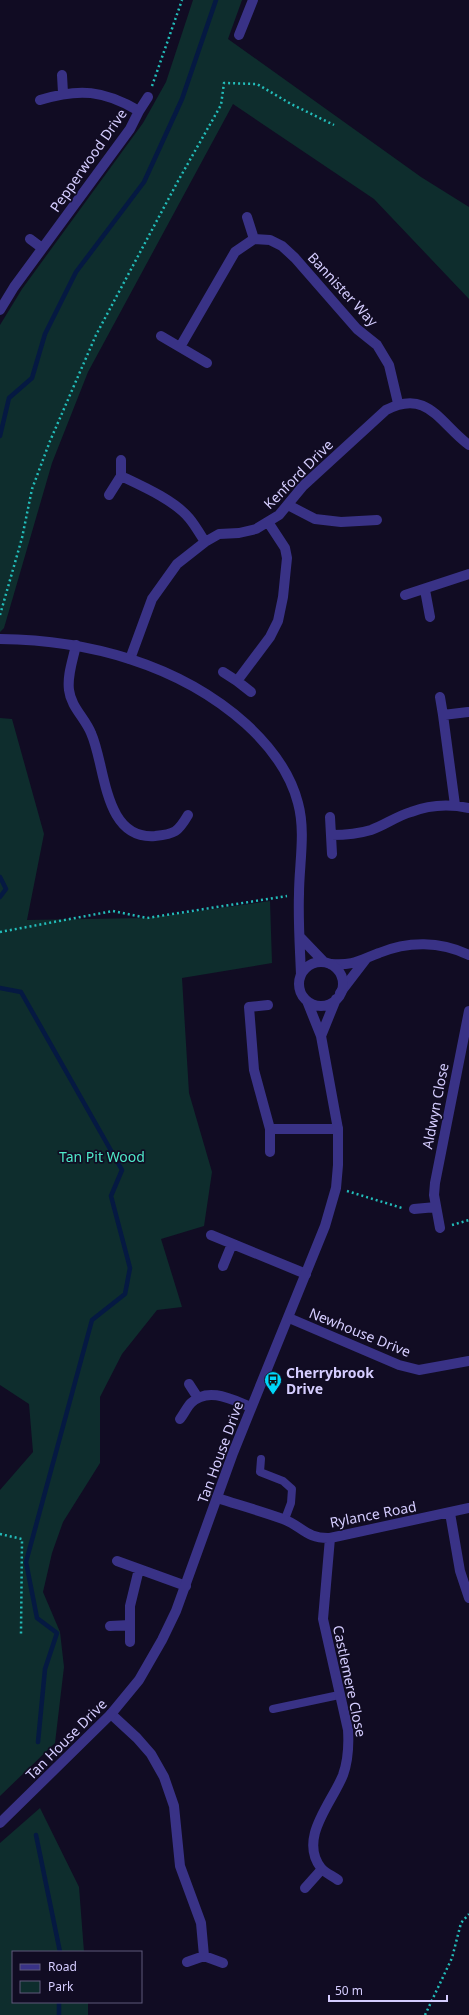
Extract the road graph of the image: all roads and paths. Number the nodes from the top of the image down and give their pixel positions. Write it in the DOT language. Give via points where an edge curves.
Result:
graph roads {
  1 [pos="182,0"];
  2 [pos="253,0"];
  3 [pos="239,35"];
  4 [pos="62,75"];
  5 [pos="63,93"];
  6 [pos="148,97"];
  7 [pos="40,100"];
  8 [pos="139,111"];
  9 [pos="334,125"];
  10 [pos="247,217"];
  11 [pos="30,239"];
  12 [pos="254,239"];
  13 [pos="42,248"];
  14 [pos="0,310"];
  15 [pos="161,336"];
  16 [pos="180,347"];
  17 [pos="207,363"];
  18 [pos="398,403"];
  19 [pos="469,445"];
  20 [pos="121,460"];
  21 [pos="121,476"];
  22 [pos="109,495"];
  23 [pos="288,505"];
  24 [pos="377,520"];
  25 [pos="268,522"];
  26 [pos="204,542"];
  27 [pos="469,574"];
  28 [pos="425,590"];
  29 [pos="405,595"];
  30 [pos="0,615"];
  31 [pos="430,617"];
  32 [pos="0,639"];
  33 [pos="76,645"];
  34 [pos="130,659"];
  35 [pos="223,672"];
  36 [pos="238,681"];
  37 [pos="251,692"];
  38 [pos="440,697"];
  39 [pos="468,712"];
  40 [pos="443,715"];
  41 [pos="455,805"];
  42 [pos="469,808"];
  43 [pos="188,815"];
  44 [pos="330,817"];
  45 [pos="331,835"];
  46 [pos="332,854"];
  47 [pos="299,894"];
  48 [pos="0,932"];
  49 [pos="300,937"];
  50 [pos="469,955"];
  51 [pos="366,959"];
  52 [pos="328,963"];
  53 [pos="301,975"];
  54 [pos="338,996"];
  55 [pos="307,1001"];
  56 [pos="268,1005"];
  57 [pos="469,1011"];
  58 [pos="321,1036"];
  59 [pos="270,1129"];
  60 [pos="338,1129"];
  61 [pos="270,1152"];
  62 [pos="336,1188"];
  63 [pos="436,1207"];
  64 [pos="414,1209"];
  65 [pos="469,1220"];
  66 [pos="440,1228"];
  67 [pos="211,1235"];
  68 [pos="232,1244"];
  69 [pos="223,1266"];
  70 [pos="306,1274"];
  71 [pos="289,1318"];
  72 [pos="469,1361"];
  73 [pos="189,1384"];
  74 [pos="198,1398"];
  75 [pos="251,1407"];
  76 [pos="180,1419"];
  77 [pos="261,1459"];
  78 [pos="217,1498"];
  79 [pos="469,1508"];
  80 [pos="450,1513"];
  81 [pos="285,1519"];
  82 [pos="0,1534"];
  83 [pos="330,1538"];
  84 [pos="117,1561"];
  85 [pos="139,1569"];
  86 [pos="186,1586"];
  87 [pos="469,1598"];
  88 [pos="130,1625"];
  89 [pos="110,1626"];
  90 [pos="21,1634"];
  91 [pos="130,1642"];
  92 [pos="339,1695"];
  93 [pos="273,1709"];
  94 [pos="111,1714"];
  95 [pos="0,1823"];
  96 [pos="322,1869"];
  97 [pos="338,1880"];
  98 [pos="305,1888"];
  99 [pos="469,1914"];
  100 [pos="204,1956"];
  101 [pos="187,1962"];
  102 [pos="223,1962"];
  103 [pos="425,2015"];
  1 -- 6 [label="path"];
  2 -- 3 [label="street"];
  4 -- 5 [label="street"];
  5 -- 7 [label="street, Pepperwood Drive"];
  5 -- 8 [label="street, Pepperwood Drive" via="80,92 111,97"];
  6 -- 8 [label="street"];
  8 -- 13 [label="street, Pepperwood Drive" via="130,129"];
  9 -- 30 [label="path" via="257,84 224,83 221,105 96,335 50,441 32,489 22,538"];
  10 -- 12 [label="street"];
  11 -- 13 [label="street"];
  12 -- 16 [label="street" via="235,252"];
  12 -- 18 [label="street, Bannister Way" via="270,240 282,246 357,329 377,345 389,365"];
  13 -- 14 [label="street, Pepperwood Drive"];
  15 -- 16 [label="street"];
  16 -- 17 [label="street"];
  18 -- 19 [label="street" via="411,402 423,405 441,417"];
  18 -- 23 [label="street, Kenford Drive" via="386,410 303,486"];
  20 -- 21 [label="street"];
  21 -- 22 [label="street"];
  21 -- 26 [label="street" via="176,506 189,518"];
  23 -- 24 [label="street" via="315,519 341,522"];
  23 -- 25 [label="street, Kenford Drive" via="280,515"];
  25 -- 26 [label="street, Kenford Drive" via="256,529 240,533 219,534"];
  25 -- 36 [label="street" via="285,548 283,597 278,621 270,637"];
  26 -- 34 [label="street, Kenford Drive" via="177,564 162,582 152,599"];
  27 -- 28 [label="street"];
  28 -- 29 [label="street"];
  28 -- 31 [label="street"];
  32 -- 33 [label="street"];
  33 -- 34 [label="street"];
  33 -- 43 [label="street" via="69,690 72,702 91,732 104,780 119,820 130,831 147,837 169,835 180,830"];
  34 -- 47 [label="street" via="178,677 209,695 256,733 277,758 291,784 301,819"];
  35 -- 36 [label="street"];
  36 -- 37 [label="street"];
  38 -- 40 [label="street"];
  39 -- 40 [label="street"];
  40 -- 41 [label="street"];
  41 -- 42 [label="street"];
  41 -- 45 [label="street" via="411,811 355,834"];
  44 -- 45 [label="street"];
  45 -- 46 [label="street"];
  47 -- 48 [label="path" via="147,918 113,911"];
  47 -- 49 [label="street"];
  49 -- 52 [label="street"];
  49 -- 53 [label="street"];
  50 -- 51 [label="street" via="445,946 423,943 400,945"];
  51 -- 52 [label="street" via="354,964"];
  51 -- 54 [label="street"];
  52 -- 53 [label="street" via="310,964"];
  52 -- 54 [label="street" via="341,974 343,980"];
  53 -- 55 [label="street" via="299,989"];
  54 -- 55 [label="street" via="325,1005"];
  54 -- 58 [label="street"];
  55 -- 58 [label="street, Tan House Drive"];
  56 -- 59 [label="street" via="249,1007 254,1070"];
  57 -- 63 [label="street, Aldwyn Close" via="435,1183"];
  58 -- 60 [label="street, Tan House Drive"];
  59 -- 60 [label="street"];
  59 -- 61 [label="street"];
  60 -- 62 [label="street, Tan House Drive"];
  62 -- 64 [label="path" via="407,1210"];
  62 -- 70 [label="street, Tan House Drive" via="325,1226"];
  63 -- 64 [label="street"];
  63 -- 66 [label="street, Aldwyn Close"];
  65 -- 66 [label="path"];
  67 -- 68 [label="street"];
  68 -- 69 [label="street"];
  68 -- 70 [label="street"];
  70 -- 71 [label="street, Tan House Drive"];
  71 -- 72 [label="street, Newhouse Drive" via="399,1365 419,1370"];
  71 -- 75 [label="street, Tan House Drive"];
  73 -- 74 [label="street"];
  74 -- 75 [label="street" via="220,1396"];
  74 -- 76 [label="street" via="191,1403"];
  75 -- 78 [label="street, Tan House Drive"];
  77 -- 81 [label="lane" via="260,1472 283,1481 292,1489 291,1503"];
  78 -- 81 [label="street, Rylance Road"];
  78 -- 86 [label="street, Tan House Drive"];
  79 -- 80 [label="street, Rylance Road"];
  80 -- 83 [label="street, Rylance Road"];
  80 -- 87 [label="street" via="460,1571"];
  81 -- 83 [label="street, Rylance Road" via="310,1535"];
  82 -- 90 [label="path" via="22,1539"];
  83 -- 92 [label="street, Castlemere Close" via="323,1619"];
  84 -- 85 [label="street"];
  85 -- 86 [label="street"];
  85 -- 88 [label="street" via="130,1606"];
  86 -- 94 [label="street, Tan House Drive" via="176,1611 143,1673"];
  88 -- 89 [label="street"];
  88 -- 91 [label="street"];
  92 -- 93 [label="lane"];
  92 -- 96 [label="street, Castlemere Close" via="349,1744 343,1775 315,1829 313,1851"];
  94 -- 95 [label="street, Tan House Drive"];
  94 -- 100 [label="street" via="151,1754 164,1777 174,1806 180,1866 201,1924"];
  96 -- 97 [label="street, Castlemere Close"];
  96 -- 98 [label="street"];
  99 -- 103 [label="path" via="461,1923 452,1958"];
  100 -- 101 [label="street"];
  100 -- 102 [label="street"];
}
